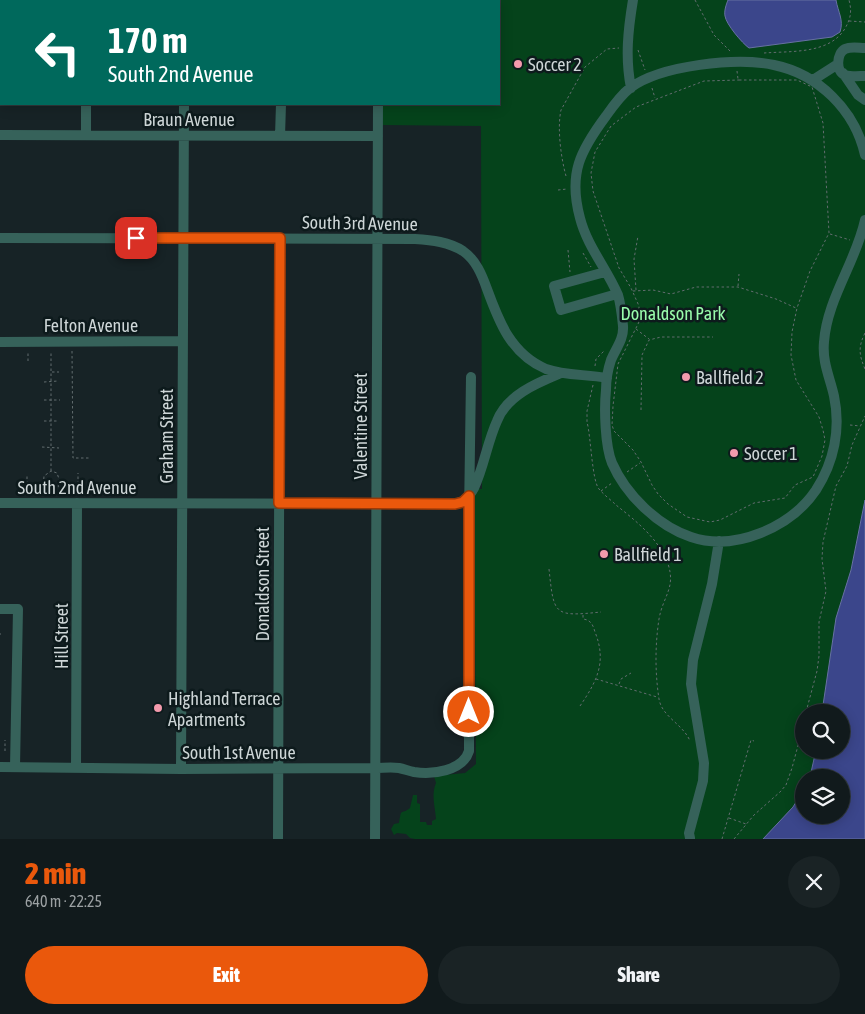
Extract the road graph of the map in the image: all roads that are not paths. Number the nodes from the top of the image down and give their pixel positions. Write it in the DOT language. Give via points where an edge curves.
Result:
graph roads {
  1 [pos="633,0"];
  2 [pos="865,48"];
  3 [pos="841,69"];
  4 [pos="865,76"];
  5 [pos="813,80"];
  6 [pos="631,88"];
  7 [pos="865,100"];
  8 [pos="86,105"];
  9 [pos="184,105"];
  10 [pos="281,105"];
  11 [pos="378,105"];
  12 [pos="0,135"];
  13 [pos="86,135"];
  14 [pos="184,136"];
  15 [pos="280,136"];
  16 [pos="378,136"];
  17 [pos="865,154"];
  18 [pos="865,220"];
  19 [pos="0,238"];
  20 [pos="183,238"];
  21 [pos="280,238"];
  22 [pos="378,239"];
  23 [pos="601,273"];
  24 [pos="618,294"];
  25 [pos="183,341"];
  26 [pos="0,342"];
  27 [pos="561,373"];
  28 [pos="470,377"];
  29 [pos="606,378"];
  30 [pos="469,496"];
  31 [pos="0,502"];
  32 [pos="77,503"];
  33 [pos="182,503"];
  34 [pos="279,503"];
  35 [pos="377,503"];
  36 [pos="719,541"];
  37 [pos="0,609"];
  38 [pos="0,767"];
  39 [pos="16,767"];
  40 [pos="76,768"];
  41 [pos="375,768"];
  42 [pos="181,769"];
  43 [pos="278,769"];
  44 [pos="690,838"];
  45 [pos="278,839"];
  46 [pos="375,839"];
  1 -- 6 [label="street" via="627,48"];
  2 -- 3 [label="street" via="848,47 843,50 839,54"];
  3 -- 4 [label="street"];
  3 -- 5 [label="street"];
  3 -- 7 [label="street"];
  5 -- 6 [label="street" via="778,66 735,61 678,70 649,78"];
  5 -- 17 [label="street" via="845,111 856,128"];
  6 -- 23 [label="street" via="592,135 580,156 576,177 580,219"];
  8 -- 13 [label="street"];
  9 -- 14 [label="street, Graham Street"];
  10 -- 15 [label="street"];
  11 -- 16 [label="street, Valentine Street"];
  12 -- 13 [label="street, Braun Avenue"];
  13 -- 14 [label="street, Braun Avenue"];
  14 -- 15 [label="street, Braun Avenue"];
  14 -- 20 [label="street, Graham Street"];
  15 -- 16 [label="street, Braun Avenue"];
  16 -- 22 [label="street, Valentine Street"];
  18 -- 36 [label="street" via="828,315 825,368 838,426 824,475 805,504 775,528 749,537"];
  19 -- 20 [label="street, South 3rd Avenue"];
  20 -- 21 [label="street, South 3rd Avenue"];
  20 -- 25 [label="street, Graham Street"];
  21 -- 22 [label="street, South 3rd Avenue"];
  21 -- 34 [label="street, Donaldson Street"];
  22 -- 27 [label="street, South 3rd Avenue" via="433,241 462,251 474,262 500,326 512,344 536,363"];
  22 -- 35 [label="street, Valentine Street"];
  23 -- 24 [label="street"];
  23 -- 24 [label="street" via="554,286 561,310"];
  24 -- 29 [label="street" via="624,331"];
  25 -- 26 [label="street, Felton Avenue"];
  25 -- 33 [label="street, Graham Street"];
  27 -- 29 [label="street"];
  27 -- 30 [label="street" via="531,386 503,410"];
  28 -- 30 [label="street"];
  29 -- 36 [label="street" via="605,408 610,456 619,478 660,521 691,537"];
  30 -- 35 [label="street, South 2nd Avenue" via="455,504"];
  30 -- 41 [label="street, South 1st Avenue" via="470,751 456,766 440,772"];
  31 -- 32 [label="street, South 2nd Avenue"];
  32 -- 33 [label="street, South 2nd Avenue"];
  32 -- 40 [label="street, Hill Street"];
  33 -- 34 [label="street, South 2nd Avenue"];
  33 -- 42 [label="street, Graham Street"];
  34 -- 35 [label="street, South 2nd Avenue"];
  34 -- 43 [label="street, Donaldson Street"];
  35 -- 41 [label="street, Valentine Street"];
  36 -- 44 [label="street" via="693,660 691,684 704,763"];
  37 -- 39 [label="street" via="18,609"];
  38 -- 39 [label="street, South 1st Avenue"];
  39 -- 40 [label="street, South 1st Avenue"];
  40 -- 42 [label="street, South 1st Avenue"];
  41 -- 43 [label="street, South 1st Avenue"];
  41 -- 46 [label="street, Valentine Street"];
  42 -- 43 [label="street, South 1st Avenue"];
  43 -- 45 [label="street, Donaldson Street"];
}
